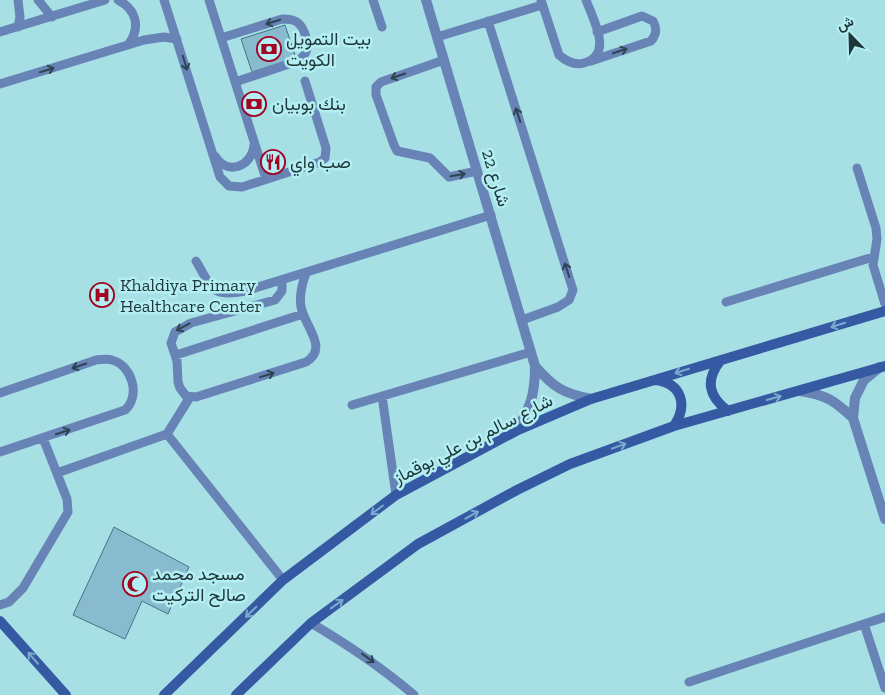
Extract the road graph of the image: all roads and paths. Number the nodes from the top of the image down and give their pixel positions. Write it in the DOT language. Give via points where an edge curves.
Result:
graph roads {
  1 [pos="18,0"];
  2 [pos="38,0"];
  3 [pos="105,0"];
  4 [pos="118,0"];
  5 [pos="164,0"];
  6 [pos="209,0"];
  7 [pos="373,0"];
  8 [pos="426,0"];
  9 [pos="586,0"];
  10 [pos="542,2"];
  11 [pos="52,17"];
  12 [pos="488,22"];
  13 [pos="18,27"];
  14 [pos="382,27"];
  15 [pos="0,32"];
  16 [pos="597,32"];
  17 [pos="438,37"];
  18 [pos="221,38"];
  19 [pos="177,39"];
  20 [pos="128,45"];
  21 [pos="444,60"];
  22 [pos="589,62"];
  23 [pos="305,80"];
  24 [pos="235,82"];
  25 [pos="0,84"];
  26 [pos="254,144"];
  27 [pos="213,154"];
  28 [pos="857,168"];
  29 [pos="477,171"];
  30 [pos="266,179"];
  31 [pos="491,215"];
  32 [pos="873,258"];
  33 [pos="196,261"];
  34 [pos="306,273"];
  35 [pos="282,280"];
  36 [pos="726,302"];
  37 [pos="885,304"];
  38 [pos="885,311"];
  39 [pos="303,314"];
  40 [pos="522,320"];
  41 [pos="531,352"];
  42 [pos="176,355"];
  43 [pos="721,360"];
  44 [pos="535,366"];
  45 [pos="882,367"];
  46 [pos="653,380"];
  47 [pos="800,390"];
  48 [pos="0,393"];
  49 [pos="382,396"];
  50 [pos="190,397"];
  51 [pos="591,398"];
  52 [pos="352,405"];
  53 [pos="728,411"];
  54 [pos="852,418"];
  55 [pos="674,426"];
  56 [pos="516,431"];
  57 [pos="167,434"];
  58 [pos="44,438"];
  59 [pos="0,452"];
  60 [pos="57,473"];
  61 [pos="396,495"];
  62 [pos="885,519"];
  63 [pos="283,580"];
  64 [pos="0,605"];
  65 [pos="885,617"];
  66 [pos="0,621"];
  67 [pos="311,623"];
  68 [pos="864,624"];
  69 [pos="689,682"];
  70 [pos="885,688"];
  71 [pos="175,690"];
  72 [pos="66,695"];
  73 [pos="164,695"];
  74 [pos="236,695"];
  75 [pos="414,695"];
  1 -- 13 [label="lane"];
  2 -- 11 [label="lane"];
  3 -- 11 [label="lane"];
  4 -- 20 [label="lane" via="130,9 136,23 136,31"];
  5 -- 19 [label="lane"];
  6 -- 18 [label="lane"];
  7 -- 14 [label="lane"];
  8 -- 17 [label="street, شارع 22"];
  9 -- 16 [label="lane"];
  10 -- 12 [label="lane"];
  10 -- 22 [label="lane" via="560,54 573,64"];
  11 -- 13 [label="lane"];
  12 -- 17 [label="lane"];
  40 -- 12 [label="lane, one-way" via="558,307 569,300 573,290"];
  13 -- 15 [label="lane"];
  16 -- 22 [label="lane" via="601,42 599,50"];
  22 -- 16 [label="lane, one-way" via="651,41 656,31 653,21 642,16"];
  17 -- 21 [label="street, شارع 22"];
  18 -- 24 [label="lane"];
  24 -- 18 [label="lane, one-way" via="298,60 306,50 304,32 298,23 282,19"];
  19 -- 20 [label="lane" via="164,38"];
  19 -- 27 [label="lane, one-way"];
  25 -- 20 [label="lane, one-way"];
  21 -- 29 [label="street, شارع 22"];
  21 -- 29 [label="lane, one-way" via="381,82 376,87 376,95 397,150 430,158 449,177"];
  23 -- 30 [label="lane" via="326,148 325,158"];
  24 -- 26 [label="lane"];
  26 -- 27 [label="lane" via="254,151 247,162 235,167 222,164"];
  26 -- 30 [label="lane"];
  27 -- 30 [label="lane" via="220,177 229,186 242,187"];
  28 -- 32 [label="lane" via="876,228"];
  29 -- 31 [label="street, شارع 22"];
  31 -- 34 [label="lane"];
  31 -- 40 [label="street, شارع 22"];
  32 -- 36 [label="lane"];
  32 -- 37 [label="lane" via="874,273"];
  33 -- 35 [label="lane" via="210,284 227,295"];
  34 -- 35 [label="lane"];
  34 -- 39 [label="lane" via="301,291"];
  35 -- 42 [label="lane, one-way" via="282,291 274,300 191,323 175,332 171,343"];
  38 -- 43 [label="main road, شارع سالم بن علي بوقماز, one-way"];
  39 -- 42 [label="lane"];
  50 -- 39 [label="lane, one-way" via="313,358 317,347"];
  40 -- 41 [label="street, شارع 22"];
  41 -- 44 [label="street, شارع 22"];
  41 -- 49 [label="lane"];
  42 -- 50 [label="lane" via="180,388"];
  43 -- 46 [label="main road, شارع سالم بن علي بوقماز, one-way"];
  43 -- 53 [label="main road" via="710,381 718,404"];
  44 -- 51 [label="street, شارع 22" via="550,383 569,394"];
  44 -- 56 [label="street, شارع 22" via="535,389 528,411"];
  45 -- 47 [label="main road"];
  45 -- 54 [label="street" via="864,380 855,398"];
  46 -- 51 [label="main road, شارع سالم بن علي بوقماز"];
  46 -- 55 [label="main road" via="673,386 680,395 680,417"];
  53 -- 47 [label="main road, one-way"];
  47 -- 54 [label="street" via="820,394 838,404"];
  58 -- 48 [label="lane, one-way" via="114,415 129,406 134,386 124,366 114,360 96,360"];
  49 -- 52 [label="lane"];
  49 -- 61 [label="lane"];
  50 -- 57 [label="lane"];
  51 -- 56 [label="main road, شارع سالم بن علي بوقماز"];
  53 -- 55 [label="main road"];
  54 -- 62 [label="street"];
  67 -- 55 [label="main road, one-way" via="418,544 517,490 570,464"];
  56 -- 61 [label="main road, شارع سالم بن علي بوقماز"];
  57 -- 60 [label="lane"];
  57 -- 63 [label="lane"];
  58 -- 59 [label="lane"];
  58 -- 60 [label="lane"];
  60 -- 64 [label="lane" via="67,499 68,512 23,588 9,602"];
  61 -- 63 [label="main road, شارع سالم بن علي بوقماز, one-way"];
  63 -- 71 [label="main road, شارع سالم بن علي بوقماز, one-way"];
  65 -- 68 [label="lane"];
  72 -- 66 [label="main road, one-way"];
  67 -- 74 [label="main road"];
  67 -- 75 [label="lane, one-way" via="352,647"];
  68 -- 69 [label="lane"];
  68 -- 70 [label="lane"];
  71 -- 73 [label="main road, شارع سالم بن علي بوقماز"];
}
